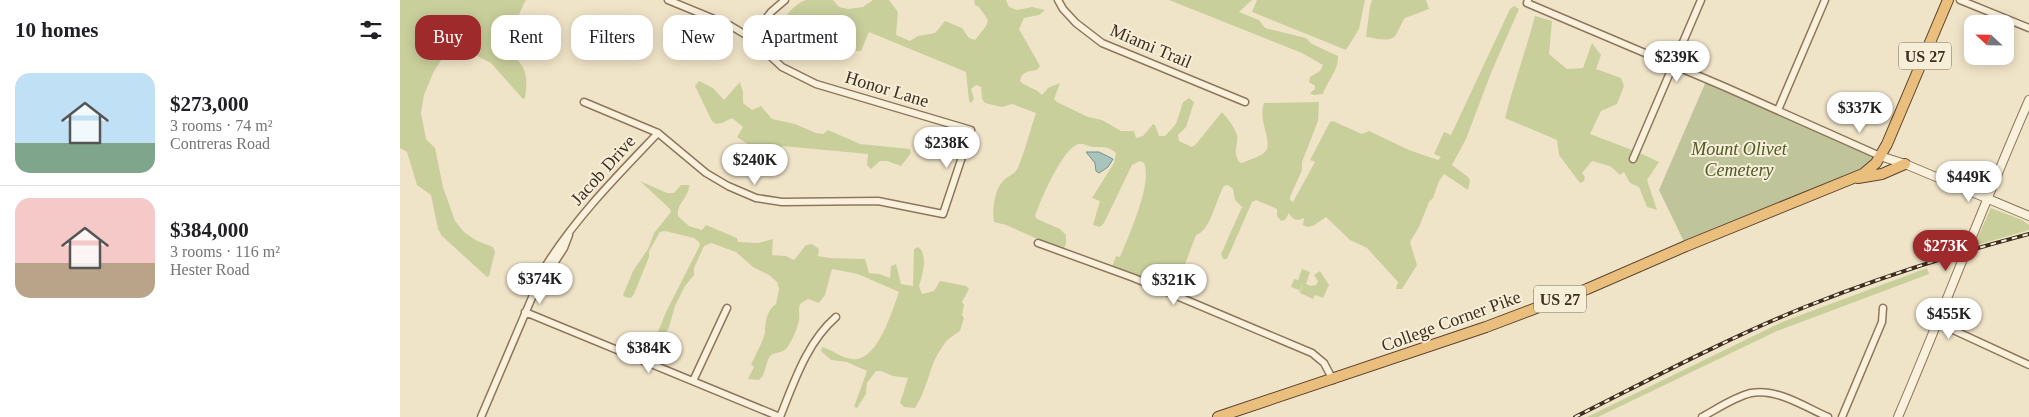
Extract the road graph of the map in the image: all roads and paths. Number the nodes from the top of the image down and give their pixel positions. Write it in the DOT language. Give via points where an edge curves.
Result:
graph roads {
  1 [pos="668,0"];
  2 [pos="785,0"];
  3 [pos="1058,0"];
  4 [pos="1701,0"];
  5 [pos="1825,0"];
  6 [pos="1948,0"];
  7 [pos="1960,0"];
  8 [pos="1528,1"];
  9 [pos="769,15"];
  10 [pos="2029,28"];
  11 [pos="743,33"];
  12 [pos="775,60"];
  13 [pos="1674,65"];
  14 [pos="2029,100"];
  15 [pos="584,102"];
  16 [pos="1244,102"];
  17 [pos="1778,110"];
  18 [pos="658,133"];
  19 [pos="1880,156"];
  20 [pos="1633,159"];
  21 [pos="1905,164"];
  22 [pos="1855,178"];
  23 [pos="1987,198"];
  24 [pos="2029,216"];
  25 [pos="1038,243"];
  26 [pos="727,308"];
  27 [pos="1883,308"];
  28 [pos="525,312"];
  29 [pos="836,317"];
  30 [pos="1938,323"];
  31 [pos="2029,365"];
  32 [pos="1333,380"];
  33 [pos="693,381"];
  34 [pos="480,417"];
  35 [pos="780,417"];
  36 [pos="1218,417"];
  37 [pos="1702,417"];
  38 [pos="1828,417"];
  39 [pos="1842,417"];
  40 [pos="1898,417"];
  1 -- 11 [label="street, Honor Lane"];
  2 -- 9 [label="street"];
  3 -- 16 [label="street, Miami Trail" via="1076,23 1102,43"];
  4 -- 13 [label="street"];
  5 -- 17 [label="street"];
  6 -- 19 [label="highway, US 27"];
  7 -- 10 [label="street"];
  8 -- 13 [label="street"];
  12 -- 18 [label="street, Honor Lane" via="816,84 971,130 943,214 878,201 782,202 756,198 706,173"];
  13 -- 17 [label="street"];
  13 -- 20 [label="street"];
  14 -- 23 [label="street"];
  15 -- 18 [label="street"];
  17 -- 19 [label="street"];
  18 -- 28 [label="street, Jacob Drive" via="572,229"];
  19 -- 21 [label="street"];
  19 -- 22 [label="highway, College Corner Pike / US 27"];
  21 -- 22 [label="highway" via="1882,174"];
  21 -- 23 [label="street"];
  22 -- 32 [label="highway, College Corner Pike / US 27" via="1587,289"];
  23 -- 24 [label="street"];
  23 -- 30 [label="street"];
  25 -- 32 [label="street" via="1142,282 1312,353 1324,363"];
  26 -- 33 [label="street"];
  27 -- 39 [label="street" via="1882,322"];
  28 -- 33 [label="street"];
  28 -- 34 [label="street, Jacob Drive"];
  29 -- 35 [label="street" via="813,342"];
  30 -- 31 [label="street"];
  30 -- 40 [label="street"];
  32 -- 36 [label="highway, College Corner Pike / US 27"];
  33 -- 35 [label="street"];
  37 -- 38 [label="street" via="1738,398 1759,392 1778,396"];
}
